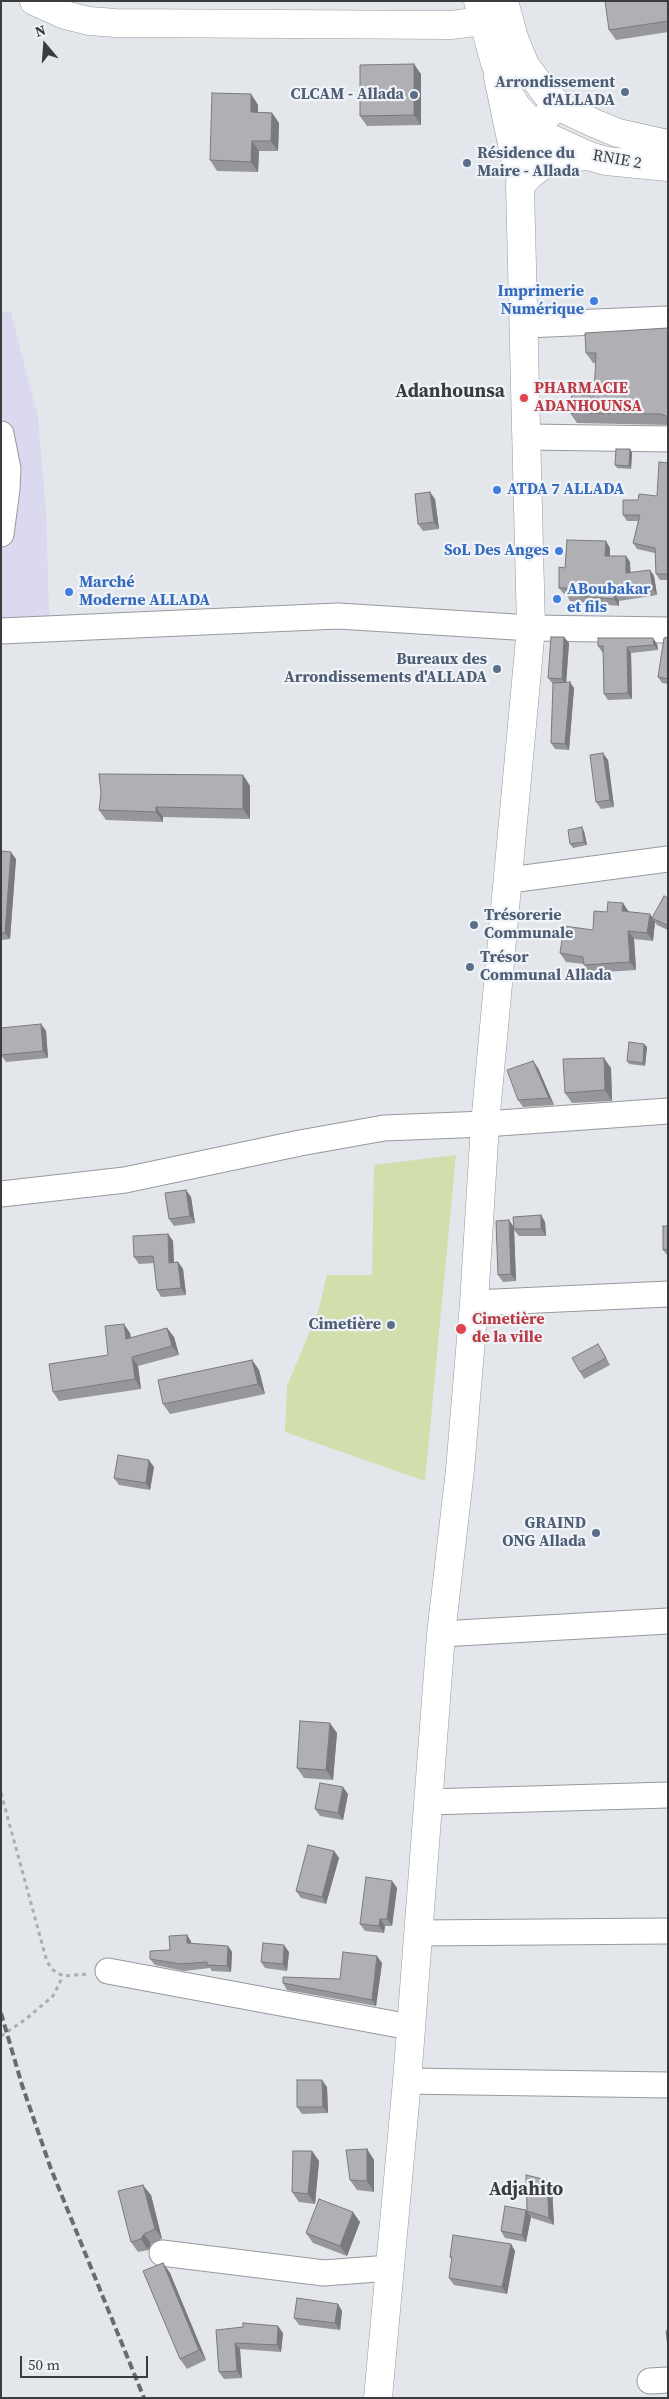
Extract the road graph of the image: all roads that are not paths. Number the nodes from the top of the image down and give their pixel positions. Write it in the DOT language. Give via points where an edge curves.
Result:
graph roads {
  1 [pos="34,1"];
  2 [pos="493,11"];
  3 [pos="495,63"];
  4 [pos="559,105"];
  5 [pos="535,126"];
  6 [pos="668,144"];
  7 [pos="589,156"];
  8 [pos="668,167"];
  9 [pos="520,186"];
  10 [pos="668,318"];
  11 [pos="525,325"];
  12 [pos="1,434"];
  13 [pos="528,437"];
  14 [pos="668,439"];
  15 [pos="1,534"];
  16 [pos="531,628"];
  17 [pos="668,630"];
  18 [pos="1,631"];
  19 [pos="668,858"];
  20 [pos="510,880"];
  21 [pos="668,1111"];
  22 [pos="485,1124"];
  23 [pos="1,1194"];
  24 [pos="668,1294"];
  25 [pos="474,1303"];
  26 [pos="668,1620"];
  27 [pos="441,1634"];
  28 [pos="668,1795"];
  29 [pos="428,1802"];
  30 [pos="668,1931"];
  31 [pos="418,1933"];
  32 [pos="108,1971"];
  33 [pos="410,2027"];
  34 [pos="407,2081"];
  35 [pos="668,2085"];
  36 [pos="162,2253"];
  37 [pos="390,2268"];
  38 [pos="378,2398"];
  1 -- 2 [label="main road" via="65,15 116,23 451,25"];
  2 -- 3 [label="main road, RNIE 2 / RNIE 2"];
  2 -- 4 [label="main road, RNIE 2 / RNIE 2" via="547,96"];
  3 -- 5 [label="main road, RNIE 2 / RNIE 2" via="517,108"];
  3 -- 9 [label="main road"];
  4 -- 5 [label="main road"];
  4 -- 6 [label="main road, RNIE 2 / RNIE 2" via="618,132"];
  5 -- 7 [label="main road, RNIE 2 / RNIE 2" via="543,135"];
  5 -- 9 [label="main road" via="522,148"];
  7 -- 8 [label="main road, RNIE 2 / RNIE 2" via="635,165"];
  7 -- 9 [label="main road" via="565,158 542,166"];
  9 -- 11 [label="main road"];
  10 -- 11 [label="street"];
  11 -- 13 [label="main road"];
  12 -- 15 [label="street" via="8,469"];
  13 -- 14 [label="street"];
  13 -- 16 [label="main road"];
  16 -- 17 [label="street"];
  16 -- 18 [label="street" via="338,616"];
  16 -- 20 [label="main road"];
  19 -- 20 [label="street"];
  20 -- 22 [label="main road"];
  21 -- 22 [label="street"];
  22 -- 23 [label="street" via="384,1128 125,1180"];
  22 -- 25 [label="main road"];
  24 -- 25 [label="street"];
  25 -- 27 [label="main road" via="460,1470"];
  26 -- 27 [label="street"];
  27 -- 29 [label="main road"];
  28 -- 29 [label="street"];
  29 -- 31 [label="main road"];
  30 -- 31 [label="street"];
  31 -- 33 [label="main road"];
  32 -- 33 [label="street"];
  33 -- 34 [label="main road"];
  34 -- 35 [label="street"];
  34 -- 37 [label="main road"];
  36 -- 37 [label="street" via="324,2273"];
  37 -- 38 [label="main road"];
}
